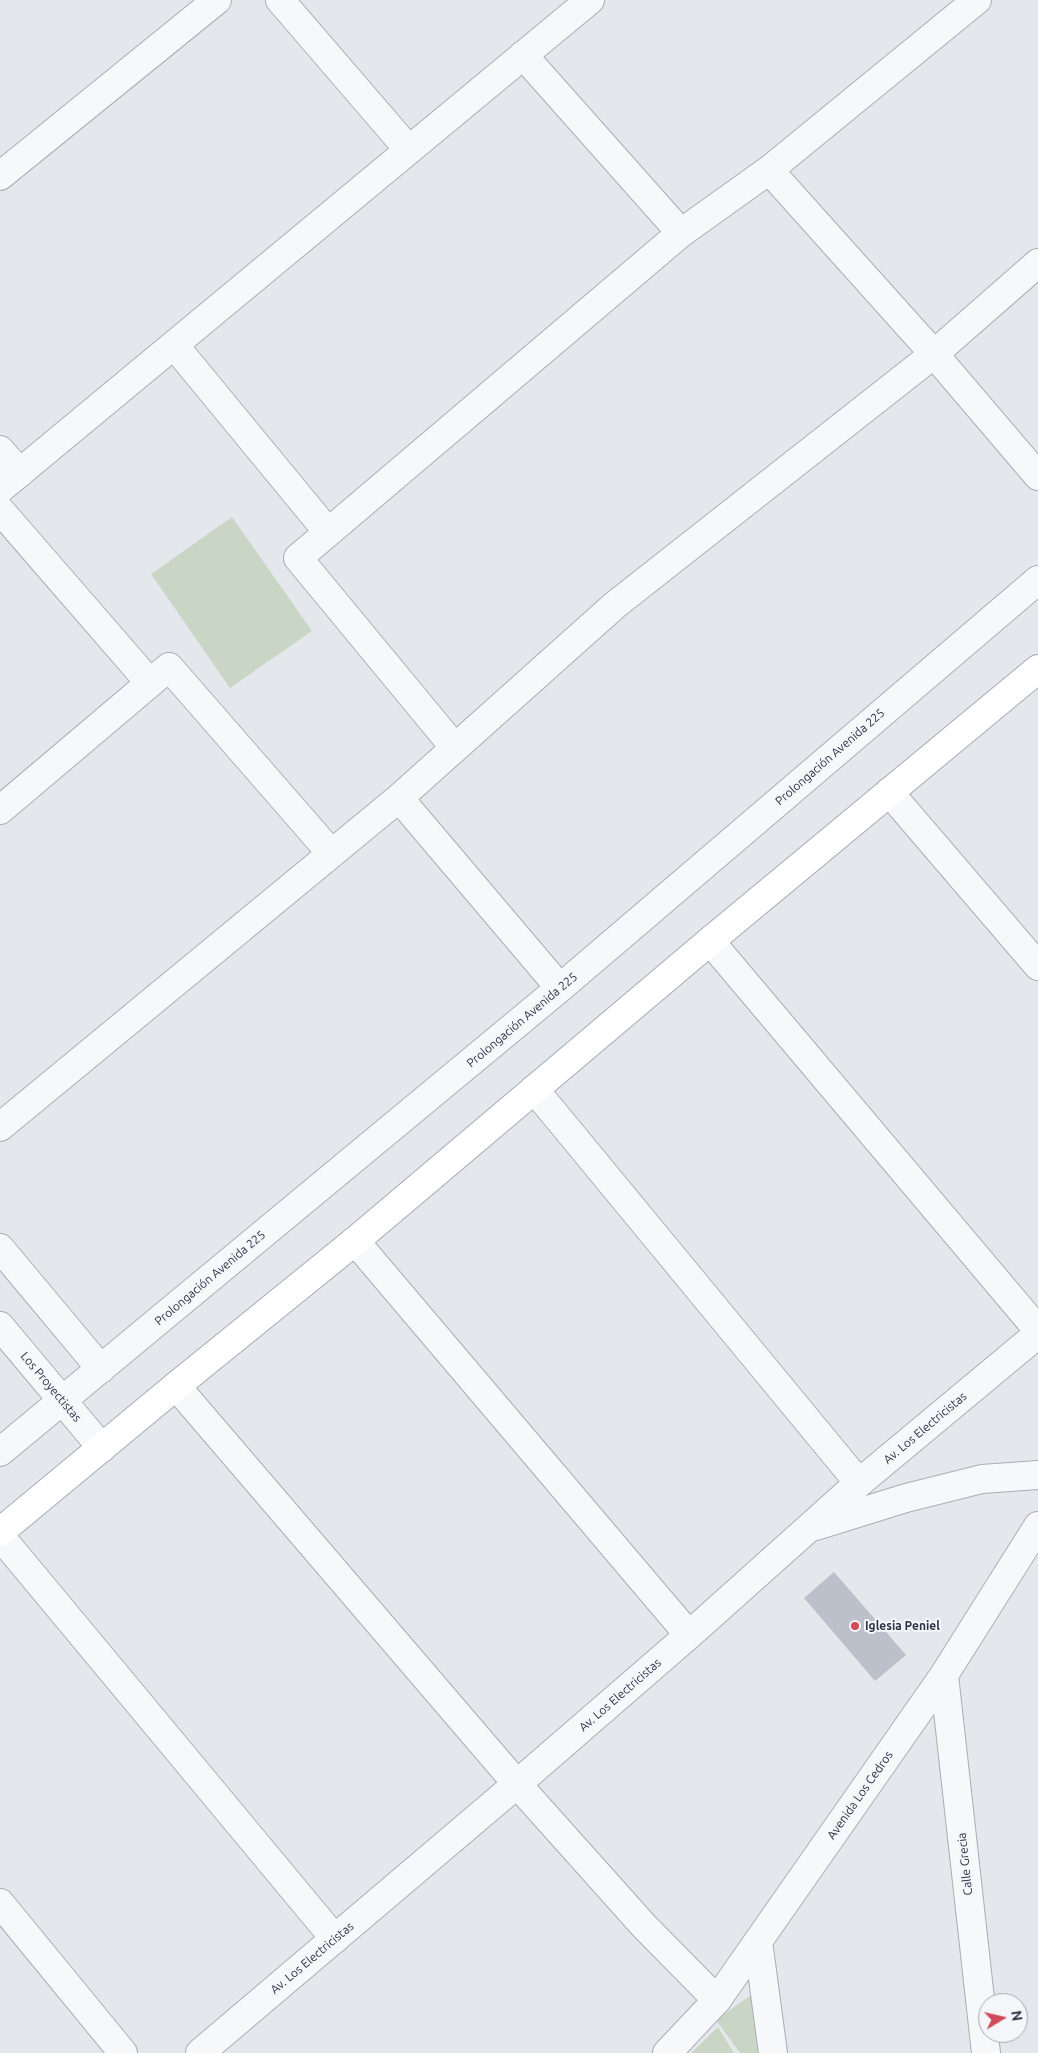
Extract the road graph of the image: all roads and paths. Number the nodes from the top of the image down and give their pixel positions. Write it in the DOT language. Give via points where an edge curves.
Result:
graph roads {
  1 [pos="216,0"];
  2 [pos="280,0"];
  3 [pos="590,0"];
  4 [pos="978,0"];
  5 [pos="523,55"];
  6 [pos="409,150"];
  7 [pos="769,170"];
  8 [pos="0,176"];
  9 [pos="681,233"];
  10 [pos="1038,263"];
  11 [pos="174,345"];
  12 [pos="934,354"];
  13 [pos="0,450"];
  14 [pos="1038,476"];
  15 [pos="10,481"];
  16 [pos="0,510"];
  17 [pos="328,532"];
  18 [pos="1038,580"];
  19 [pos="1038,669"];
  20 [pos="150,684"];
  21 [pos="454,748"];
  22 [pos="889,792"];
  23 [pos="399,798"];
  24 [pos="0,810"];
  25 [pos="331,853"];
  26 [pos="710,941"];
  27 [pos="1038,966"];
  28 [pos="560,988"];
  29 [pos="534,1089"];
  30 [pos="0,1127"];
  31 [pos="354,1241"];
  32 [pos="0,1248"];
  33 [pos="0,1326"];
  34 [pos="1038,1332"];
  35 [pos="101,1369"];
  36 [pos="176,1386"];
  37 [pos="63,1400"];
  38 [pos="102,1448"];
  39 [pos="0,1452"];
  40 [pos="1038,1475"];
  41 [pos="859,1482"];
  42 [pos="1038,1526"];
  43 [pos="806,1530"];
  44 [pos="0,1532"];
  45 [pos="0,1536"];
  46 [pos="689,1635"];
  47 [pos="944,1675"];
  48 [pos="517,1784"];
  49 [pos="0,1902"];
  50 [pos="335,1938"];
  51 [pos="758,1941"];
  52 [pos="716,2000"];
  53 [pos="122,2053"];
  54 [pos="200,2053"];
  55 [pos="667,2053"];
  56 [pos="773,2053"];
  57 [pos="986,2053"];
  1 -- 8 [label="street"];
  2 -- 6 [label="street"];
  3 -- 5 [label="street"];
  4 -- 7 [label="street"];
  5 -- 6 [label="street"];
  5 -- 9 [label="street"];
  6 -- 11 [label="street"];
  7 -- 9 [label="street"];
  7 -- 12 [label="street"];
  9 -- 17 [label="street"];
  10 -- 12 [label="street"];
  11 -- 15 [label="street"];
  11 -- 17 [label="street"];
  12 -- 14 [label="street"];
  12 -- 21 [label="street" via="615,606"];
  13 -- 15 [label="street"];
  16 -- 20 [label="street"];
  17 -- 21 [label="street" via="298,558"];
  18 -- 28 [label="street, Prolongación Avenida 225"];
  19 -- 22 [label="main road"];
  20 -- 24 [label="street"];
  20 -- 25 [label="street" via="169,667"];
  21 -- 23 [label="street"];
  22 -- 26 [label="main road"];
  22 -- 27 [label="street"];
  23 -- 25 [label="street"];
  23 -- 28 [label="street"];
  25 -- 30 [label="street"];
  26 -- 29 [label="main road"];
  26 -- 34 [label="street"];
  28 -- 35 [label="street, Prolongación Avenida 225"];
  29 -- 31 [label="main road"];
  29 -- 41 [label="street"];
  31 -- 36 [label="main road"];
  31 -- 46 [label="street"];
  32 -- 35 [label="street"];
  33 -- 37 [label="street, Los Proyectistas"];
  34 -- 41 [label="street, Av. Los Electricistas"];
  35 -- 37 [label="street, Prolongación Avenida 225"];
  36 -- 38 [label="main road"];
  36 -- 48 [label="street"];
  37 -- 38 [label="street, Los Proyectistas"];
  37 -- 39 [label="street, Prolongación Avenida 225"];
  38 -- 44 [label="main road"];
  40 -- 43 [label="street" via="982,1479 906,1498"];
  41 -- 43 [label="street, Av. Los Electricistas"];
  42 -- 47 [label="street, Avenida Los Cedros"];
  43 -- 46 [label="street, Av. Los Electricistas"];
  45 -- 50 [label="street"];
  46 -- 48 [label="street, Av. Los Electricistas"];
  47 -- 51 [label="street, Avenida Los Cedros"];
  47 -- 57 [label="street, Calle Grecia"];
  48 -- 50 [label="street, Av. Los Electricistas"];
  48 -- 52 [label="street" via="644,1926"];
  49 -- 53 [label="street"];
  50 -- 54 [label="street, Av. Los Electricistas"];
  51 -- 52 [label="street, Avenida Los Cedros"];
  51 -- 56 [label="street"];
  52 -- 55 [label="street, Avenida Los Cedros"];
}
